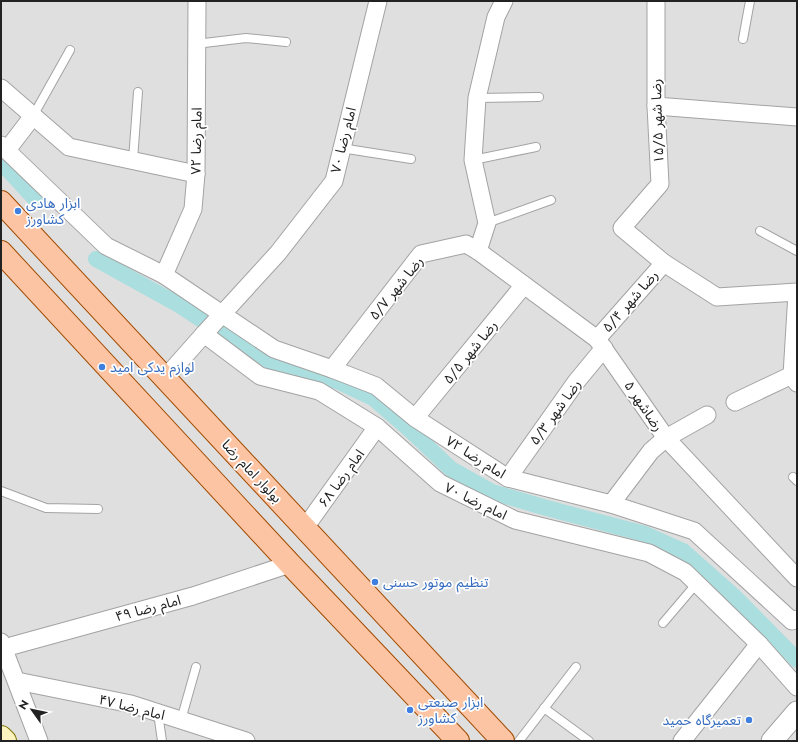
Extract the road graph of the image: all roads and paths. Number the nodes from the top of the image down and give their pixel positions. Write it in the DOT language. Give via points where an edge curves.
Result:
graph roads {
  1 [pos="197,1"];
  2 [pos="378,1"];
  3 [pos="504,1"];
  4 [pos="656,1"];
  5 [pos="750,1"];
  6 [pos="743,39"];
  7 [pos="286,42"];
  8 [pos="196,44"];
  9 [pos="70,50"];
  10 [pos="1,88"];
  11 [pos="138,92"];
  12 [pos="540,97"];
  13 [pos="477,98"];
  14 [pos="656,106"];
  15 [pos="33,116"];
  16 [pos="797,117"];
  17 [pos="536,147"];
  18 [pos="4,148"];
  19 [pos="341,148"];
  20 [pos="133,160"];
  21 [pos="411,160"];
  22 [pos="473,160"];
  23 [pos="196,174"];
  24 [pos="551,200"];
  25 [pos="1,202"];
  26 [pos="487,223"];
  27 [pos="760,231"];
  28 [pos="478,251"];
  29 [pos="797,251"];
  30 [pos="1,252"];
  31 [pos="664,263"];
  32 [pos="164,275"];
  33 [pos="524,285"];
  34 [pos="797,292"];
  35 [pos="222,314"];
  36 [pos="204,334"];
  37 [pos="601,343"];
  38 [pos="332,369"];
  39 [pos="165,378"];
  40 [pos="794,379"];
  41 [pos="736,402"];
  42 [pos="707,415"];
  43 [pos="415,418"];
  44 [pos="377,427"];
  45 [pos="666,438"];
  46 [pos="508,478"];
  47 [pos="1,491"];
  48 [pos="611,504"];
  49 [pos="98,509"];
  50 [pos="304,529"];
  51 [pos="290,564"];
  52 [pos="797,578"];
  53 [pos="697,584"];
  54 [pos="794,620"];
  55 [pos="663,622"];
  56 [pos="759,644"];
  57 [pos="2,646"];
  58 [pos="196,667"];
  59 [pos="576,667"];
  60 [pos="17,682"];
  61 [pos="797,687"];
  62 [pos="544,708"];
  63 [pos="797,712"];
  64 [pos="158,713"];
  65 [pos="181,720"];
  66 [pos="1,737"];
  67 [pos="5,741"];
  68 [pos="39,741"];
  69 [pos="162,741"];
  70 [pos="246,741"];
  71 [pos="458,741"];
  72 [pos="503,741"];
  73 [pos="519,741"];
  74 [pos="589,741"];
  75 [pos="682,741"];
  76 [pos="772,741"];
  1 -- 8 [label="street, امام رضا ۷۲"];
  2 -- 19 [label="street, امام رضا ۷۰"];
  3 -- 13 [label="street" via="496,18"];
  4 -- 14 [label="street, رضا شهر ۱۵/۵"];
  5 -- 6 [label="lane"];
  7 -- 8 [label="lane" via="246,38"];
  8 -- 23 [label="street, امام رضا ۷۲"];
  9 -- 15 [label="lane"];
  10 -- 15 [label="street"];
  11 -- 20 [label="lane"];
  12 -- 13 [label="lane"];
  13 -- 22 [label="street"];
  14 -- 16 [label="street"];
  14 -- 31 [label="street, رضا شهر ۱۵/۵" via="660,184 622,228"];
  15 -- 18 [label="street"];
  15 -- 20 [label="street" via="69,147"];
  17 -- 22 [label="lane"];
  18 -- 32 [label="street, امام رضا ۷۲" via="106,246"];
  19 -- 21 [label="lane"];
  19 -- 35 [label="street, امام رضا ۷۰" via="334,181 278,253"];
  20 -- 23 [label="street"];
  22 -- 26 [label="street"];
  23 -- 32 [label="street, امام رضا ۷۲" via="193,209"];
  24 -- 26 [label="lane"];
  25 -- 39 [label="main road, بولوار امام رضا"];
  26 -- 28 [label="street"];
  27 -- 29 [label="lane"];
  28 -- 33 [label="street, رضاشهر ۵"];
  28 -- 38 [label="street, رضا شهر ۵/۷" via="466,244 421,254"];
  30 -- 51 [label="main road"];
  31 -- 34 [label="street" via="717,297"];
  31 -- 37 [label="street, رضا شهر ۵/۴"];
  32 -- 35 [label="street, امام رضا ۷۲"];
  33 -- 37 [label="street, رضاشهر ۵"];
  33 -- 43 [label="street, رضا شهر ۵/۵"];
  34 -- 40 [label="street"];
  35 -- 36 [label="street, امام رضا ۷۰"];
  35 -- 38 [label="street, امام رضا ۷۲" via="274,350"];
  36 -- 39 [label="street"];
  36 -- 44 [label="street, امام رضا ۷۰" via="260,376 319,391"];
  37 -- 45 [label="street, رضاشهر ۵"];
  37 -- 46 [label="street, ۵/۳ رضا شهر"];
  38 -- 43 [label="street, امام رضا ۷۲" via="376,386"];
  39 -- 50 [label="main road, بولوار امام رضا"];
  40 -- 41 [label="street"];
  42 -- 45 [label="street"];
  43 -- 46 [label="street, امام رضا ۷۲"];
  44 -- 50 [label="street, امام رضا ۶۸"];
  44 -- 53 [label="street, امام رضا ۷۰" via="440,483 515,520 649,553 685,572"];
  45 -- 48 [label="street" via="651,451"];
  45 -- 52 [label="street, رضاشهر ۵"];
  46 -- 48 [label="street, امام رضا ۷۲"];
  47 -- 49 [label="lane" via="46,508"];
  48 -- 54 [label="street, امام رضا ۷۲" via="694,531"];
  50 -- 72 [label="main road, بولوار امام رضا"];
  51 -- 57 [label="street, امام رضا ۴۹" via="193,596"];
  51 -- 71 [label="main road"];
  53 -- 55 [label="lane"];
  53 -- 56 [label="street, امام رضا ۷۰"];
  56 -- 61 [label="street, امام رضا ۷۰"];
  56 -- 75 [label="street"];
  57 -- 60 [label="street"];
  58 -- 65 [label="lane"];
  59 -- 62 [label="lane"];
  60 -- 64 [label="street, امام رضا ۴۷" via="131,704"];
  60 -- 68 [label="street"];
  62 -- 73 [label="lane"];
  62 -- 74 [label="lane"];
  63 -- 76 [label="street"];
  64 -- 65 [label="street, امام رضا ۴۷"];
  64 -- 69 [label="lane"];
  65 -- 70 [label="street, امام رضا ۴۷"];
  66 -- 67 [label="main road"];
}
